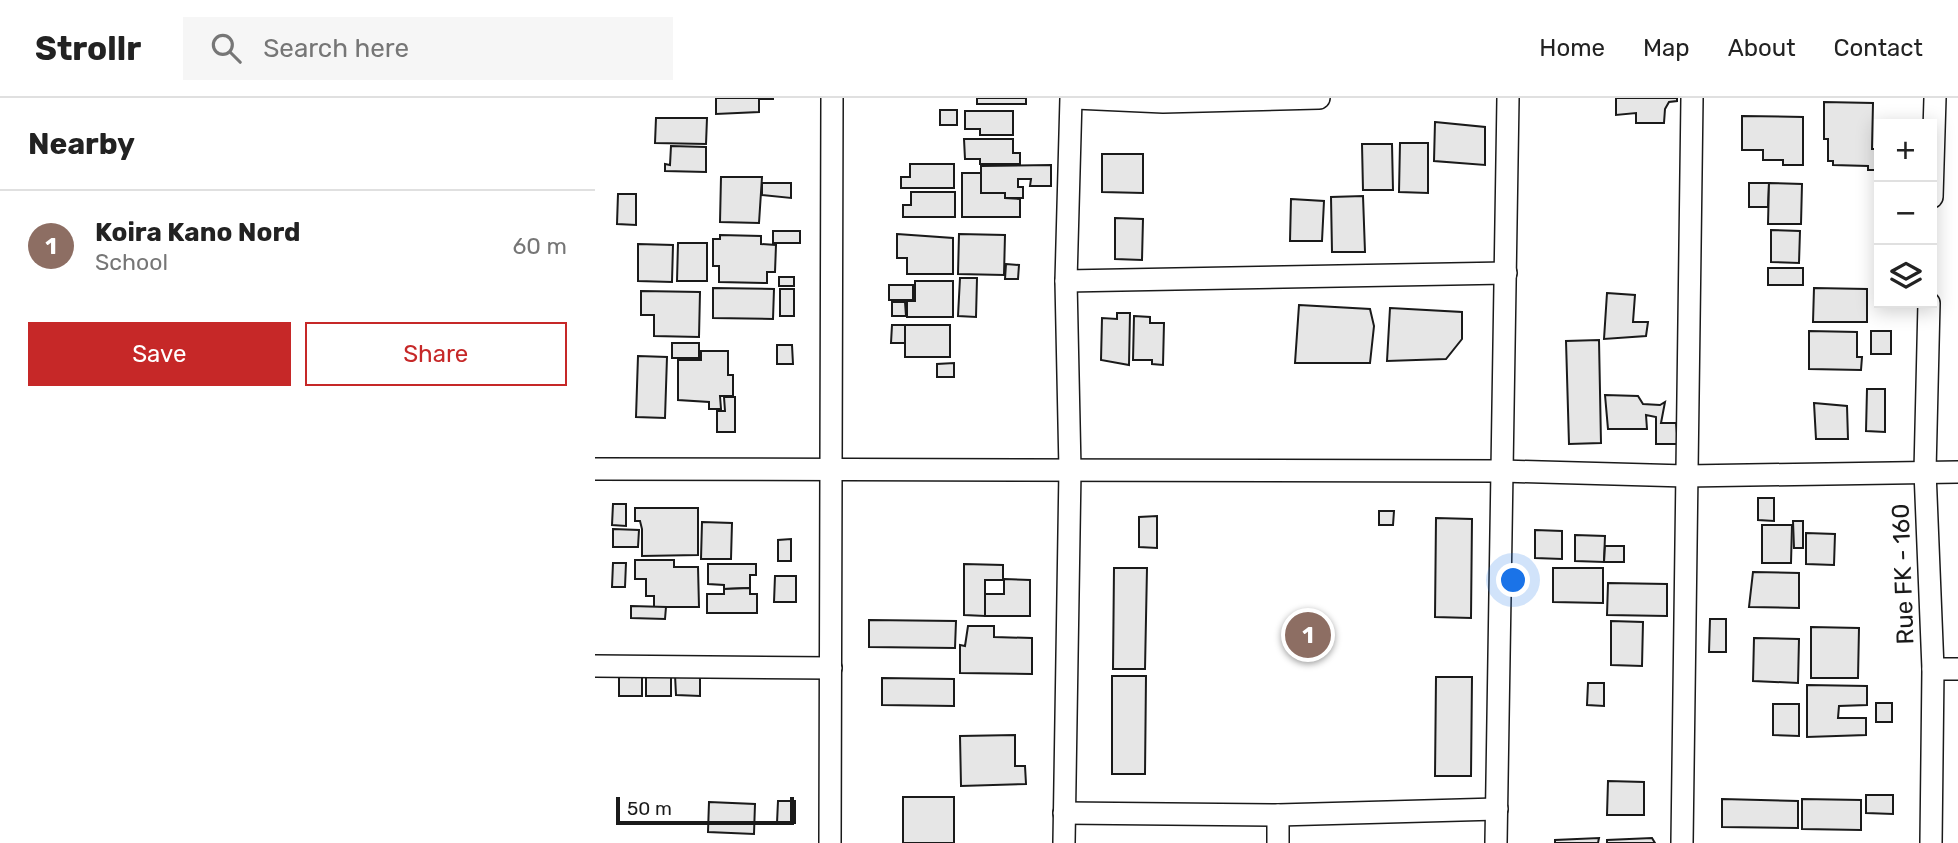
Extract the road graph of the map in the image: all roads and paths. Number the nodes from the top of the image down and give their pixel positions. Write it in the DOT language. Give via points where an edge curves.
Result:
graph roads {
  1 [pos="832,98"];
  2 [pos="1073,98"];
  3 [pos="1319,98"];
  4 [pos="1508,98"];
  5 [pos="1692,98"];
  6 [pos="1935,98"];
  7 [pos="1932,182"];
  8 [pos="1506,273"];
  9 [pos="1066,281"];
  10 [pos="1929,308"];
  11 [pos="595,469"];
  12 [pos="831,470"];
  13 [pos="1070,470"];
  14 [pos="1502,471"];
  15 [pos="1926,471"];
  16 [pos="1958,472"];
  17 [pos="1686,475"];
  18 [pos="595,666"];
  19 [pos="831,668"];
  20 [pos="1933,669"];
  21 [pos="1958,669"];
  22 [pos="1497,809"];
  23 [pos="1064,813"];
  24 [pos="1279,815"];
  25 [pos="830,843"];
  26 [pos="1064,843"];
  27 [pos="1278,843"];
  28 [pos="1496,843"];
  29 [pos="1682,843"];
  30 [pos="1931,843"];
  1 -- 12 [label="street"];
  2 -- 3 [label="street" via="1163,102"];
  2 -- 9 [label="street"];
  4 -- 8 [label="street"];
  5 -- 17 [label="street"];
  6 -- 7 [label="street"];
  8 -- 9 [label="street"];
  8 -- 14 [label="street"];
  9 -- 13 [label="street"];
  10 -- 15 [label="street, Rue FK - 160"];
  11 -- 12 [label="street"];
  12 -- 13 [label="street"];
  12 -- 19 [label="street"];
  13 -- 14 [label="street"];
  13 -- 23 [label="street"];
  14 -- 17 [label="street"];
  14 -- 22 [label="street"];
  15 -- 16 [label="street"];
  15 -- 17 [label="street"];
  15 -- 20 [label="street, Rue FK - 160"];
  17 -- 29 [label="street"];
  18 -- 19 [label="street"];
  19 -- 25 [label="street"];
  20 -- 21 [label="street"];
  20 -- 30 [label="street, Rue FK - 160"];
  22 -- 24 [label="street"];
  22 -- 28 [label="street"];
  23 -- 24 [label="street"];
  23 -- 26 [label="street"];
  24 -- 27 [label="street"];
}
